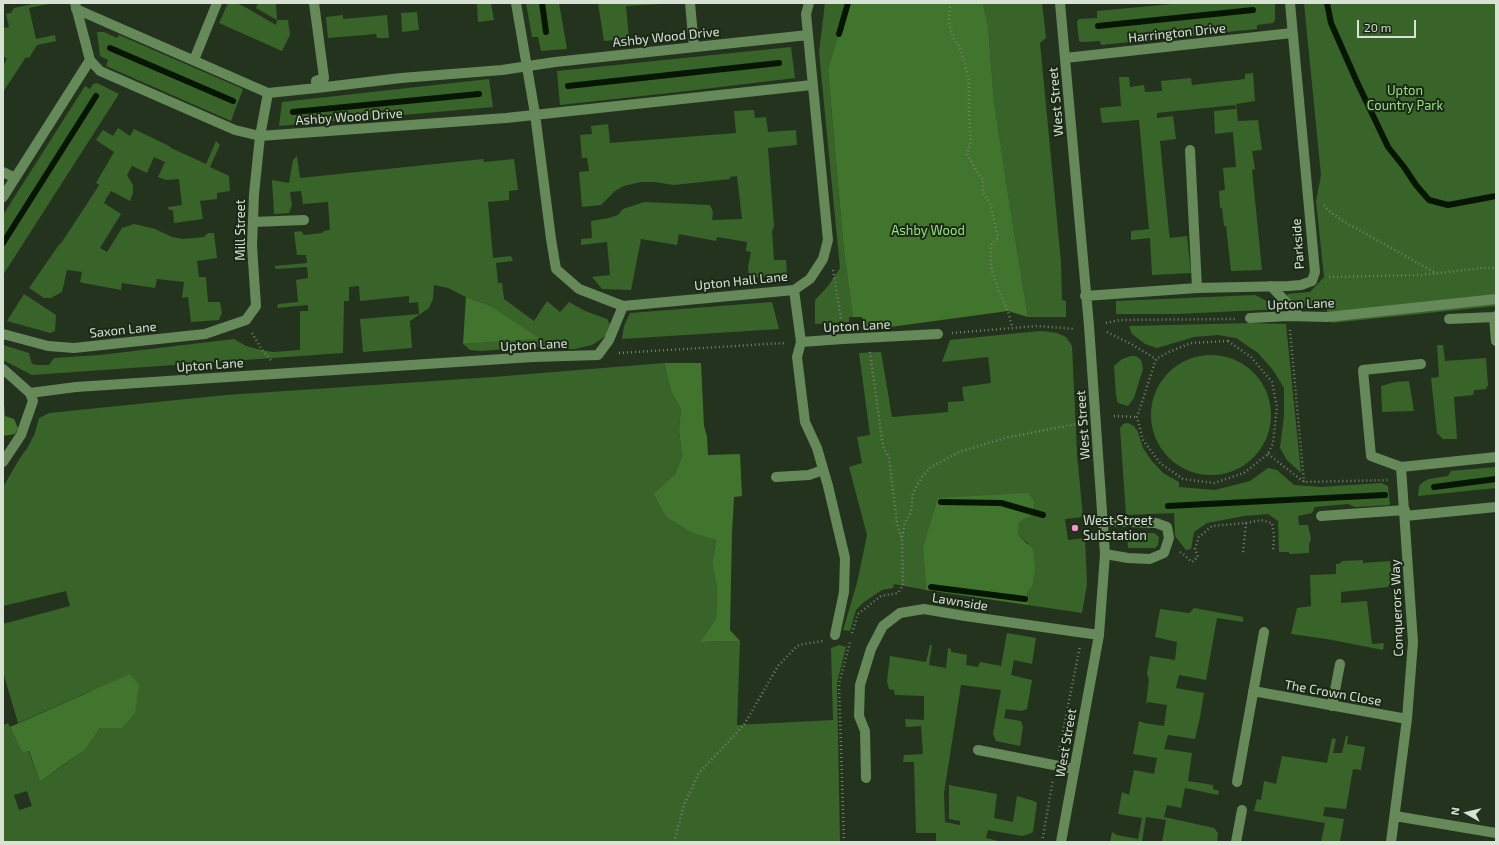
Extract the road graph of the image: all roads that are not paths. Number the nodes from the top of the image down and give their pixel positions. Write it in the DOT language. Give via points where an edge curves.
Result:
graph roads {
  1 [pos="217,3"];
  2 [pos="314,3"];
  3 [pos="516,3"];
  4 [pos="690,3"];
  5 [pos="809,3"];
  6 [pos="1062,3"];
  7 [pos="1290,3"];
  8 [pos="76,6"];
  9 [pos="1292,33"];
  10 [pos="808,36"];
  11 [pos="694,48"];
  12 [pos="1065,58"];
  13 [pos="90,60"];
  14 [pos="194,60"];
  15 [pos="527,67"];
  16 [pos="812,85"];
  17 [pos="317,88"];
  18 [pos="268,93"];
  19 [pos="536,114"];
  20 [pos="260,136"];
  21 [pos="1190,150"];
  22 [pos="3,172"];
  23 [pos="15,178"];
  24 [pos="3,196"];
  25 [pos="304,220"];
  26 [pos="253,222"];
  27 [pos="1271,286"];
  28 [pos="1197,288"];
  29 [pos="794,290"];
  30 [pos="1085,296"];
  31 [pos="1496,300"];
  32 [pos="623,306"];
  33 [pos="1300,316"];
  34 [pos="1495,316"];
  35 [pos="1250,318"];
  36 [pos="246,320"];
  37 [pos="1448,320"];
  38 [pos="3,334"];
  39 [pos="938,334"];
  40 [pos="1496,341"];
  41 [pos="801,342"];
  42 [pos="1421,364"];
  43 [pos="3,369"];
  44 [pos="30,393"];
  45 [pos="1496,457"];
  46 [pos="3,462"];
  47 [pos="1401,467"];
  48 [pos="823,470"];
  49 [pos="776,477"];
  50 [pos="1496,508"];
  51 [pos="1405,513"];
  52 [pos="1321,516"];
  53 [pos="1102,521"];
  54 [pos="1105,554"];
  55 [pos="1264,632"];
  56 [pos="835,635"];
  57 [pos="1099,635"];
  58 [pos="1340,664"];
  59 [pos="1253,691"];
  60 [pos="1332,706"];
  61 [pos="1408,719"];
  62 [pos="978,750"];
  63 [pos="1074,769"];
  64 [pos="866,778"];
  65 [pos="1237,782"];
  66 [pos="1242,810"];
  67 [pos="1395,816"];
  68 [pos="1496,833"];
  69 [pos="1061,842"];
  70 [pos="1236,842"];
  71 [pos="1391,842"];
  1 -- 14 [label="street"];
  2 -- 17 [label="street" via="324,78 316,81"];
  3 -- 15 [label="street"];
  4 -- 11 [label="street"];
  5 -- 10 [label="street, Upton Hall Lane" via="806,14"];
  6 -- 12 [label="street, West Street"];
  7 -- 9 [label="street, Parkside"];
  8 -- 13 [label="street"];
  8 -- 14 [label="street, Ashby Wood Drive"];
  9 -- 12 [label="street, Harrington Drive"];
  9 -- 27 [label="street, Parkside" via="1315,272 1312,281"];
  10 -- 11 [label="street, Ashby Wood Drive"];
  10 -- 16 [label="street, Upton Hall Lane"];
  11 -- 15 [label="street, Ashby Wood Drive"];
  12 -- 30 [label="street, West Street"];
  13 -- 20 [label="street, Ashby Wood Drive" via="100,71 235,130"];
  13 -- 23 [label="street"];
  14 -- 18 [label="street, Ashby Wood Drive"];
  15 -- 17 [label="street, Ashby Wood Drive"];
  15 -- 19 [label="street"];
  16 -- 19 [label="street, Ashby Wood Drive"];
  16 -- 29 [label="street, Upton Hall Lane" via="828,240 823,259 810,280"];
  17 -- 18 [label="street, Ashby Wood Drive"];
  18 -- 20 [label="street"];
  19 -- 20 [label="street, Ashby Wood Drive"];
  19 -- 32 [label="street, Upton Hall Lane" via="556,269 579,289"];
  20 -- 26 [label="street, Mill Street"];
  21 -- 28 [label="street"];
  22 -- 23 [label="street"];
  23 -- 24 [label="street"];
  25 -- 26 [label="street"];
  26 -- 36 [label="street, Mill Street" via="256,306"];
  27 -- 28 [label="street, Parkside"];
  27 -- 33 [label="street"];
  28 -- 30 [label="street, Parkside"];
  29 -- 32 [label="street, Upton Hall Lane"];
  29 -- 41 [label="street"];
  30 -- 53 [label="street, West Street"];
  31 -- 33 [label="street, Upton Lane" via="1327,317"];
  32 -- 44 [label="street, Upton Lane" via="609,340 598,355 76,387"];
  33 -- 35 [label="street, Upton Lane"];
  34 -- 37 [label="street"];
  34 -- 40 [label="street"];
  36 -- 38 [label="street, Saxon Lane" via="205,334 74,348 48,346"];
  39 -- 41 [label="street, Upton Lane"];
  41 -- 48 [label="street" via="797,356 805,422 817,448"];
  42 -- 47 [label="street" via="1363,370 1371,456"];
  43 -- 44 [label="street"];
  44 -- 46 [label="street" via="32,400 21,435"];
  45 -- 47 [label="street"];
  47 -- 51 [label="street, Conquerors Way"];
  48 -- 49 [label="street" via="809,475"];
  48 -- 56 [label="street" via="845,558 844,592"];
  50 -- 51 [label="street"];
  51 -- 52 [label="street"];
  51 -- 61 [label="street, Conquerors Way" via="1413,642"];
  53 -- 54 [label="street, West Street"];
  53 -- 54 [label="street" via="1156,523 1167,527 1169,538 1164,554 1150,559"];
  54 -- 57 [label="street, West Street"];
  55 -- 59 [label="street"];
  57 -- 63 [label="street, West Street"];
  57 -- 64 [label="street, Lawnside" via="924,609 900,613 883,626 871,649 860,685 859,716 865,731"];
  58 -- 60 [label="street"];
  59 -- 60 [label="street, The Crown Close"];
  59 -- 65 [label="street"];
  60 -- 61 [label="street, The Crown Close"];
  61 -- 67 [label="street, Conquerors Way"];
  62 -- 63 [label="street"];
  63 -- 69 [label="street, West Street"];
  66 -- 70 [label="street"];
  67 -- 68 [label="street"];
  67 -- 71 [label="street, Conquerors Way"];
}
